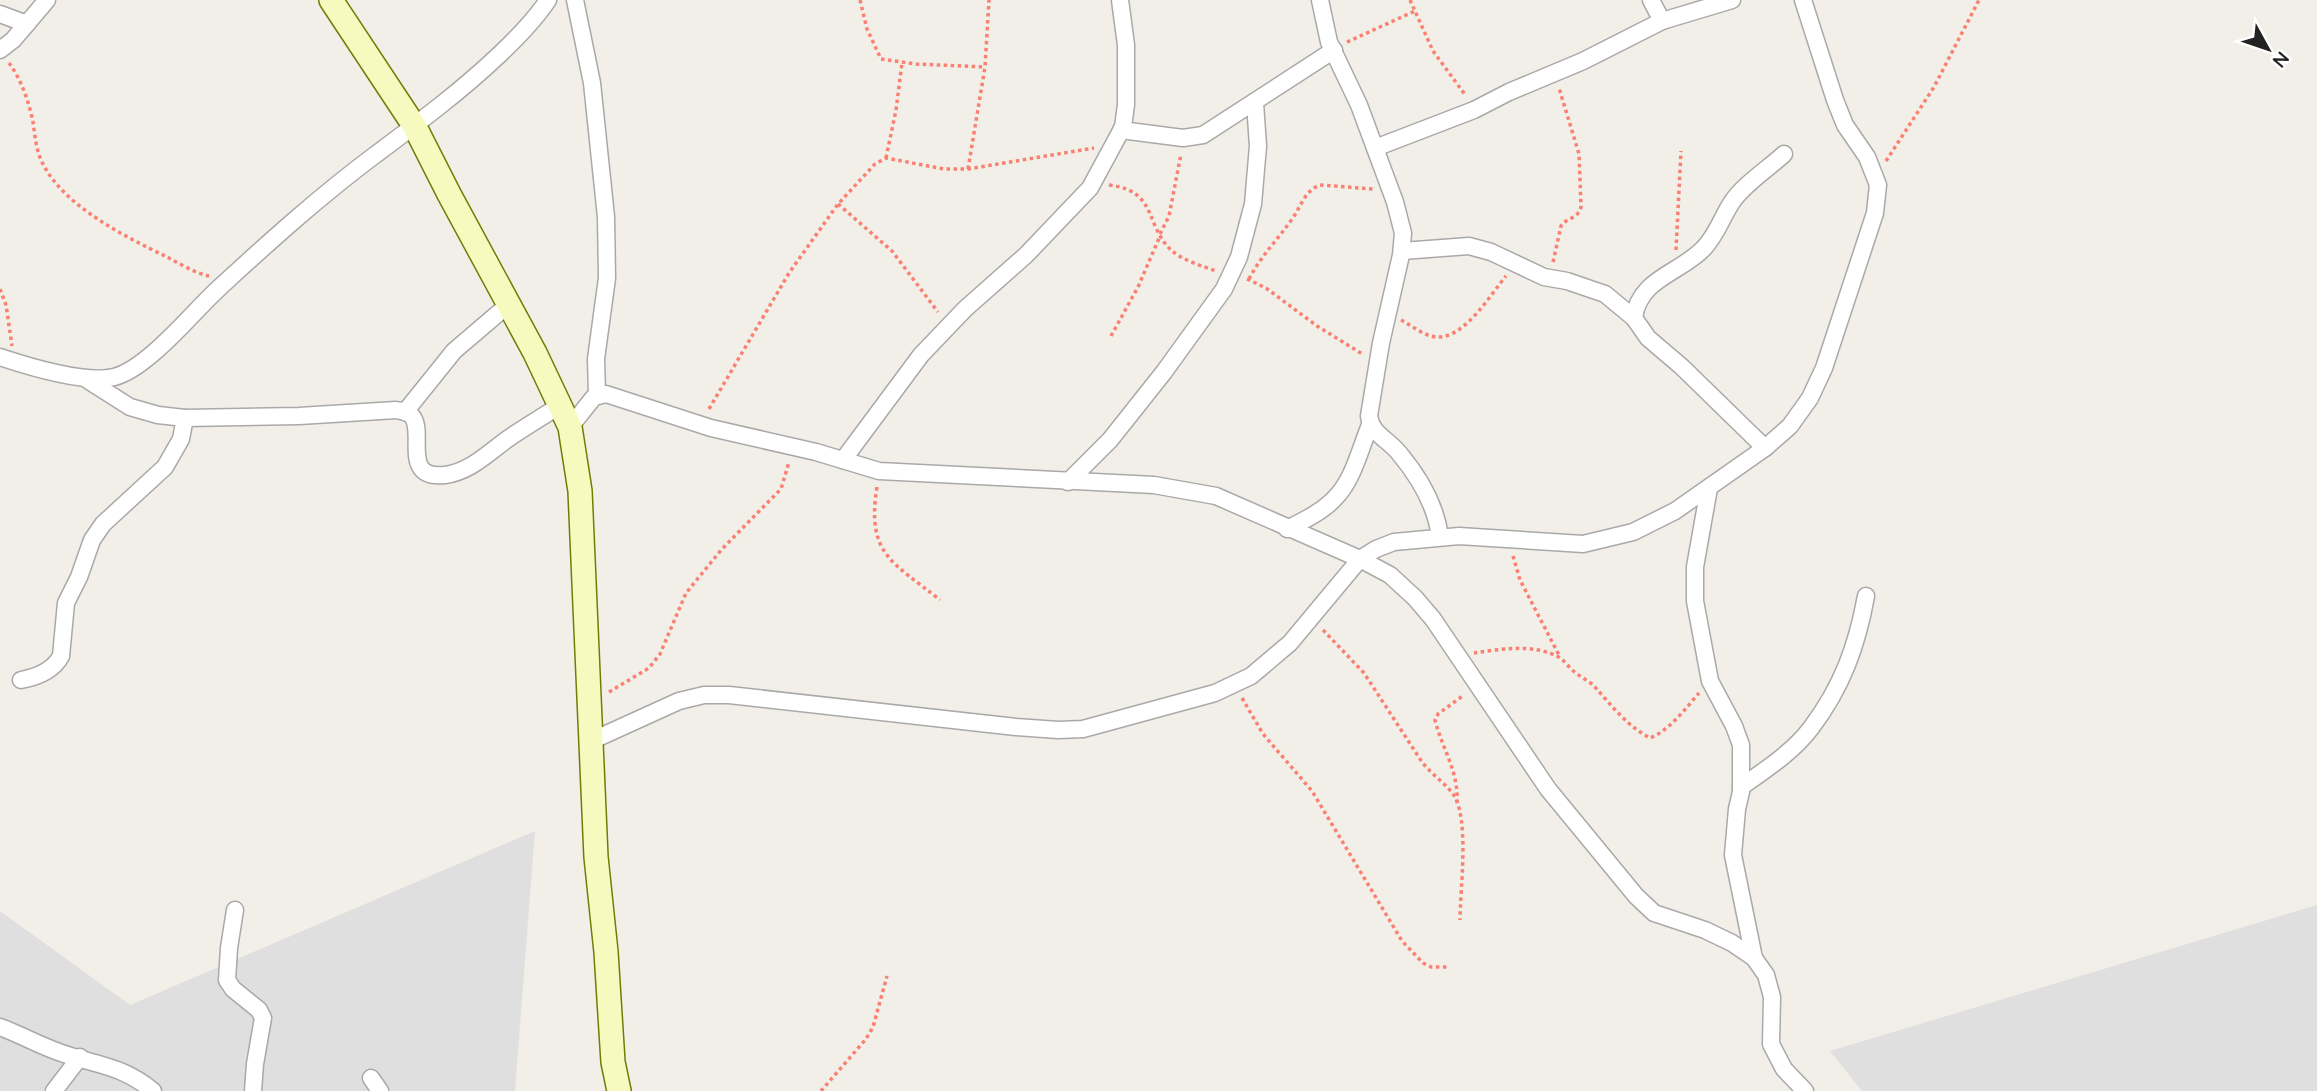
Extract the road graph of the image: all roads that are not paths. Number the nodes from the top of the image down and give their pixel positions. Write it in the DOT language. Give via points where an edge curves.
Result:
graph roads {
  1 [pos="47,0"];
  2 [pos="331,0"];
  3 [pos="548,0"];
  4 [pos="575,0"];
  5 [pos="1120,0"];
  6 [pos="1320,0"];
  7 [pos="1651,0"];
  8 [pos="1732,0"];
  9 [pos="1803,0"];
  10 [pos="0,13"];
  11 [pos="1662,21"];
  12 [pos="27,24"];
  13 [pos="0,50"];
  14 [pos="1334,50"];
  15 [pos="1255,103"];
  16 [pos="415,127"];
  17 [pos="1118,138"];
  18 [pos="1376,148"];
  19 [pos="1784,154"];
  20 [pos="1402,251"];
  21 [pos="509,304"];
  22 [pos="1634,318"];
  23 [pos="7,359"];
  24 [pos="85,379"];
  25 [pos="597,394"];
  26 [pos="559,406"];
  27 [pos="405,412"];
  28 [pos="185,418"];
  29 [pos="1370,425"];
  30 [pos="570,427"];
  31 [pos="1765,448"];
  32 [pos="843,460"];
  33 [pos="1069,482"];
  34 [pos="1709,488"];
  35 [pos="1287,528"];
  36 [pos="1440,537"];
  37 [pos="1360,559"];
  38 [pos="1866,596"];
  39 [pos="21,680"];
  40 [pos="591,741"];
  41 [pos="1741,787"];
  42 [pos="235,910"];
  43 [pos="1754,958"];
  44 [pos="0,1027"];
  45 [pos="80,1058"];
  46 [pos="54,1091"];
  47 [pos="153,1091"];
  48 [pos="253,1091"];
  49 [pos="619,1091"];
  50 [pos="1805,1091"];
  1 -- 12 [label="street"];
  2 -- 16 [label="street"];
  3 -- 16 [label="street" via="492,62"];
  4 -- 25 [label="street" via="592,83 606,217 607,278 596,359"];
  5 -- 17 [label="street" via="1126,105"];
  6 -- 14 [label="street"];
  7 -- 11 [label="street"];
  8 -- 11 [label="street"];
  9 -- 31 [label="street" via="1845,125 1867,157 1878,186 1875,213 1824,368 1802,412"];
  10 -- 12 [label="street"];
  11 -- 18 [label="street" via="1474,110"];
  12 -- 13 [label="street"];
  14 -- 15 [label="street"];
  14 -- 18 [label="street"];
  15 -- 17 [label="street" via="1203,135"];
  15 -- 33 [label="street" via="1258,175 1249,224 1231,275 1164,372 1110,440"];
  16 -- 21 [label="street"];
  16 -- 24 [label="street" via="296,218 129,371"];
  17 -- 32 [label="street" via="1093,183 1026,255 921,355"];
  18 -- 20 [label="street" via="1403,233"];
  19 -- 22 [label="street" via="1734,198 1702,250 1640,297"];
  20 -- 22 [label="street" via="1469,246 1491,252 1549,278 1605,294"];
  20 -- 29 [label="street" via="1387,312"];
  21 -- 26 [label="street"];
  21 -- 27 [label="street" via="454,352"];
  22 -- 31 [label="street" via="1648,338"];
  23 -- 24 [label="street"];
  24 -- 28 [label="street" via="130,407"];
  25 -- 30 [label="street"];
  25 -- 32 [label="street"];
  26 -- 27 [label="street" via="461,472 442,475 427,473 419,464 414,418"];
  26 -- 30 [label="street"];
  27 -- 28 [label="street"];
  28 -- 39 [label="street" via="181,439 165,467 103,524 92,540 66,603 58,661 43,673"];
  29 -- 35 [label="street" via="1353,468 1334,499"];
  29 -- 36 [label="street" via="1414,473 1436,513"];
  30 -- 40 [label="street" via="580,491"];
  31 -- 34 [label="street"];
  32 -- 33 [label="street" via="880,471"];
  33 -- 35 [label="street" via="1154,485 1216,496"];
  34 -- 36 [label="street" via="1633,532 1583,544"];
  34 -- 41 [label="street" via="1694,582 1696,615 1710,681 1741,745"];
  35 -- 37 [label="street"];
  36 -- 37 [label="street" via="1394,542"];
  37 -- 40 [label="street" via="1312,618 1251,676 1215,693 1083,729 704,695 679,701"];
  37 -- 43 [label="street" via="1390,575 1433,619 1548,789 1636,896 1654,913 1705,930"];
  38 -- 41 [label="street" via="1860,634 1847,667 1810,729"];
  40 -- 49 [label="street" via="596,857"];
  41 -- 43 [label="street" via="1733,855"];
  42 -- 48 [label="street" via="227,980 263,1017"];
  43 -- 50 [label="street" via="1766,975 1772,997 1771,1044 1784,1069"];
  44 -- 45 [label="street"];
  45 -- 46 [label="street"];
  45 -- 47 [label="street" via="103,1063"];
}
